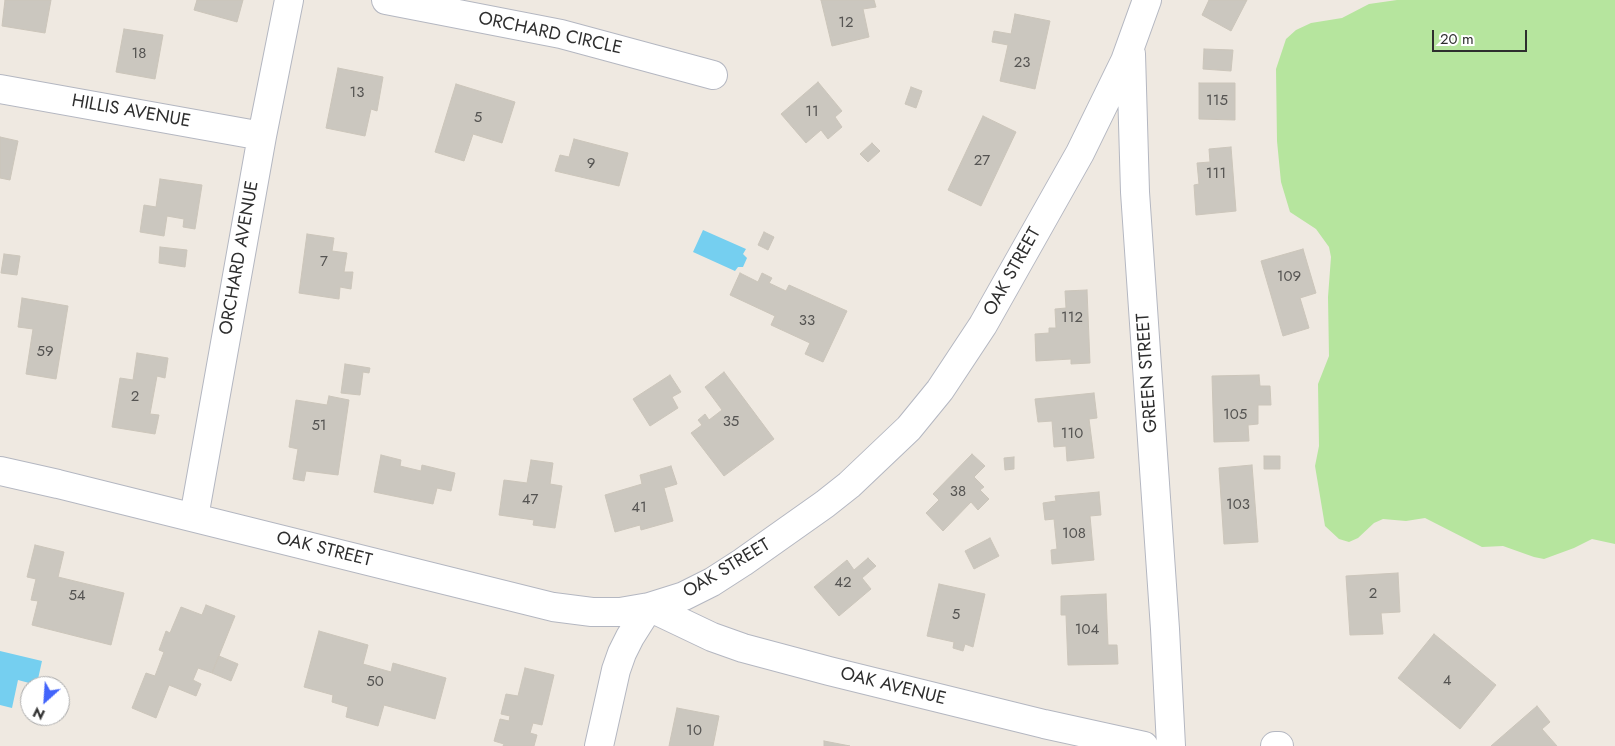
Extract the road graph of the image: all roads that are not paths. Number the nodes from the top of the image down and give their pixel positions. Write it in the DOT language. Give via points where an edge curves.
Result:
graph roads {
  1 [pos="289,0"];
  2 [pos="386,0"];
  3 [pos="1130,0"];
  4 [pos="1146,0"];
  5 [pos="1131,45"];
  6 [pos="713,75"];
  7 [pos="0,89"];
  8 [pos="262,136"];
  9 [pos="0,471"];
  10 [pos="194,517"];
  11 [pos="650,607"];
  12 [pos="598,746"];
  13 [pos="1144,746"];
  14 [pos="1171,746"];
  15 [pos="1275,746"];
  16 [pos="1279,746"];
  1 -- 8 [label="street, ORCHARD AVENUE"];
  2 -- 6 [label="street, ORCHARD CIRCLE" via="561,34"];
  3 -- 5 [label="street, GREEN STREET"];
  4 -- 5 [label="street, OAK STREET"];
  5 -- 11 [label="street, OAK STREET" via="1080,153 997,302 955,369 909,428 849,485 766,546 712,582 684,596"];
  5 -- 14 [label="street, GREEN STREET" via="1136,210"];
  7 -- 8 [label="street, HILLIS AVENUE"];
  8 -- 10 [label="street, ORCHARD AVENUE"];
  9 -- 10 [label="street, OAK STREET"];
  10 -- 11 [label="street, OAK STREET" via="553,607 605,613"];
  11 -- 12 [label="street" via="622,653"];
  11 -- 13 [label="street, OAK AVENUE" via="712,637 752,651"];
  15 -- 16 [label="street"];
}
